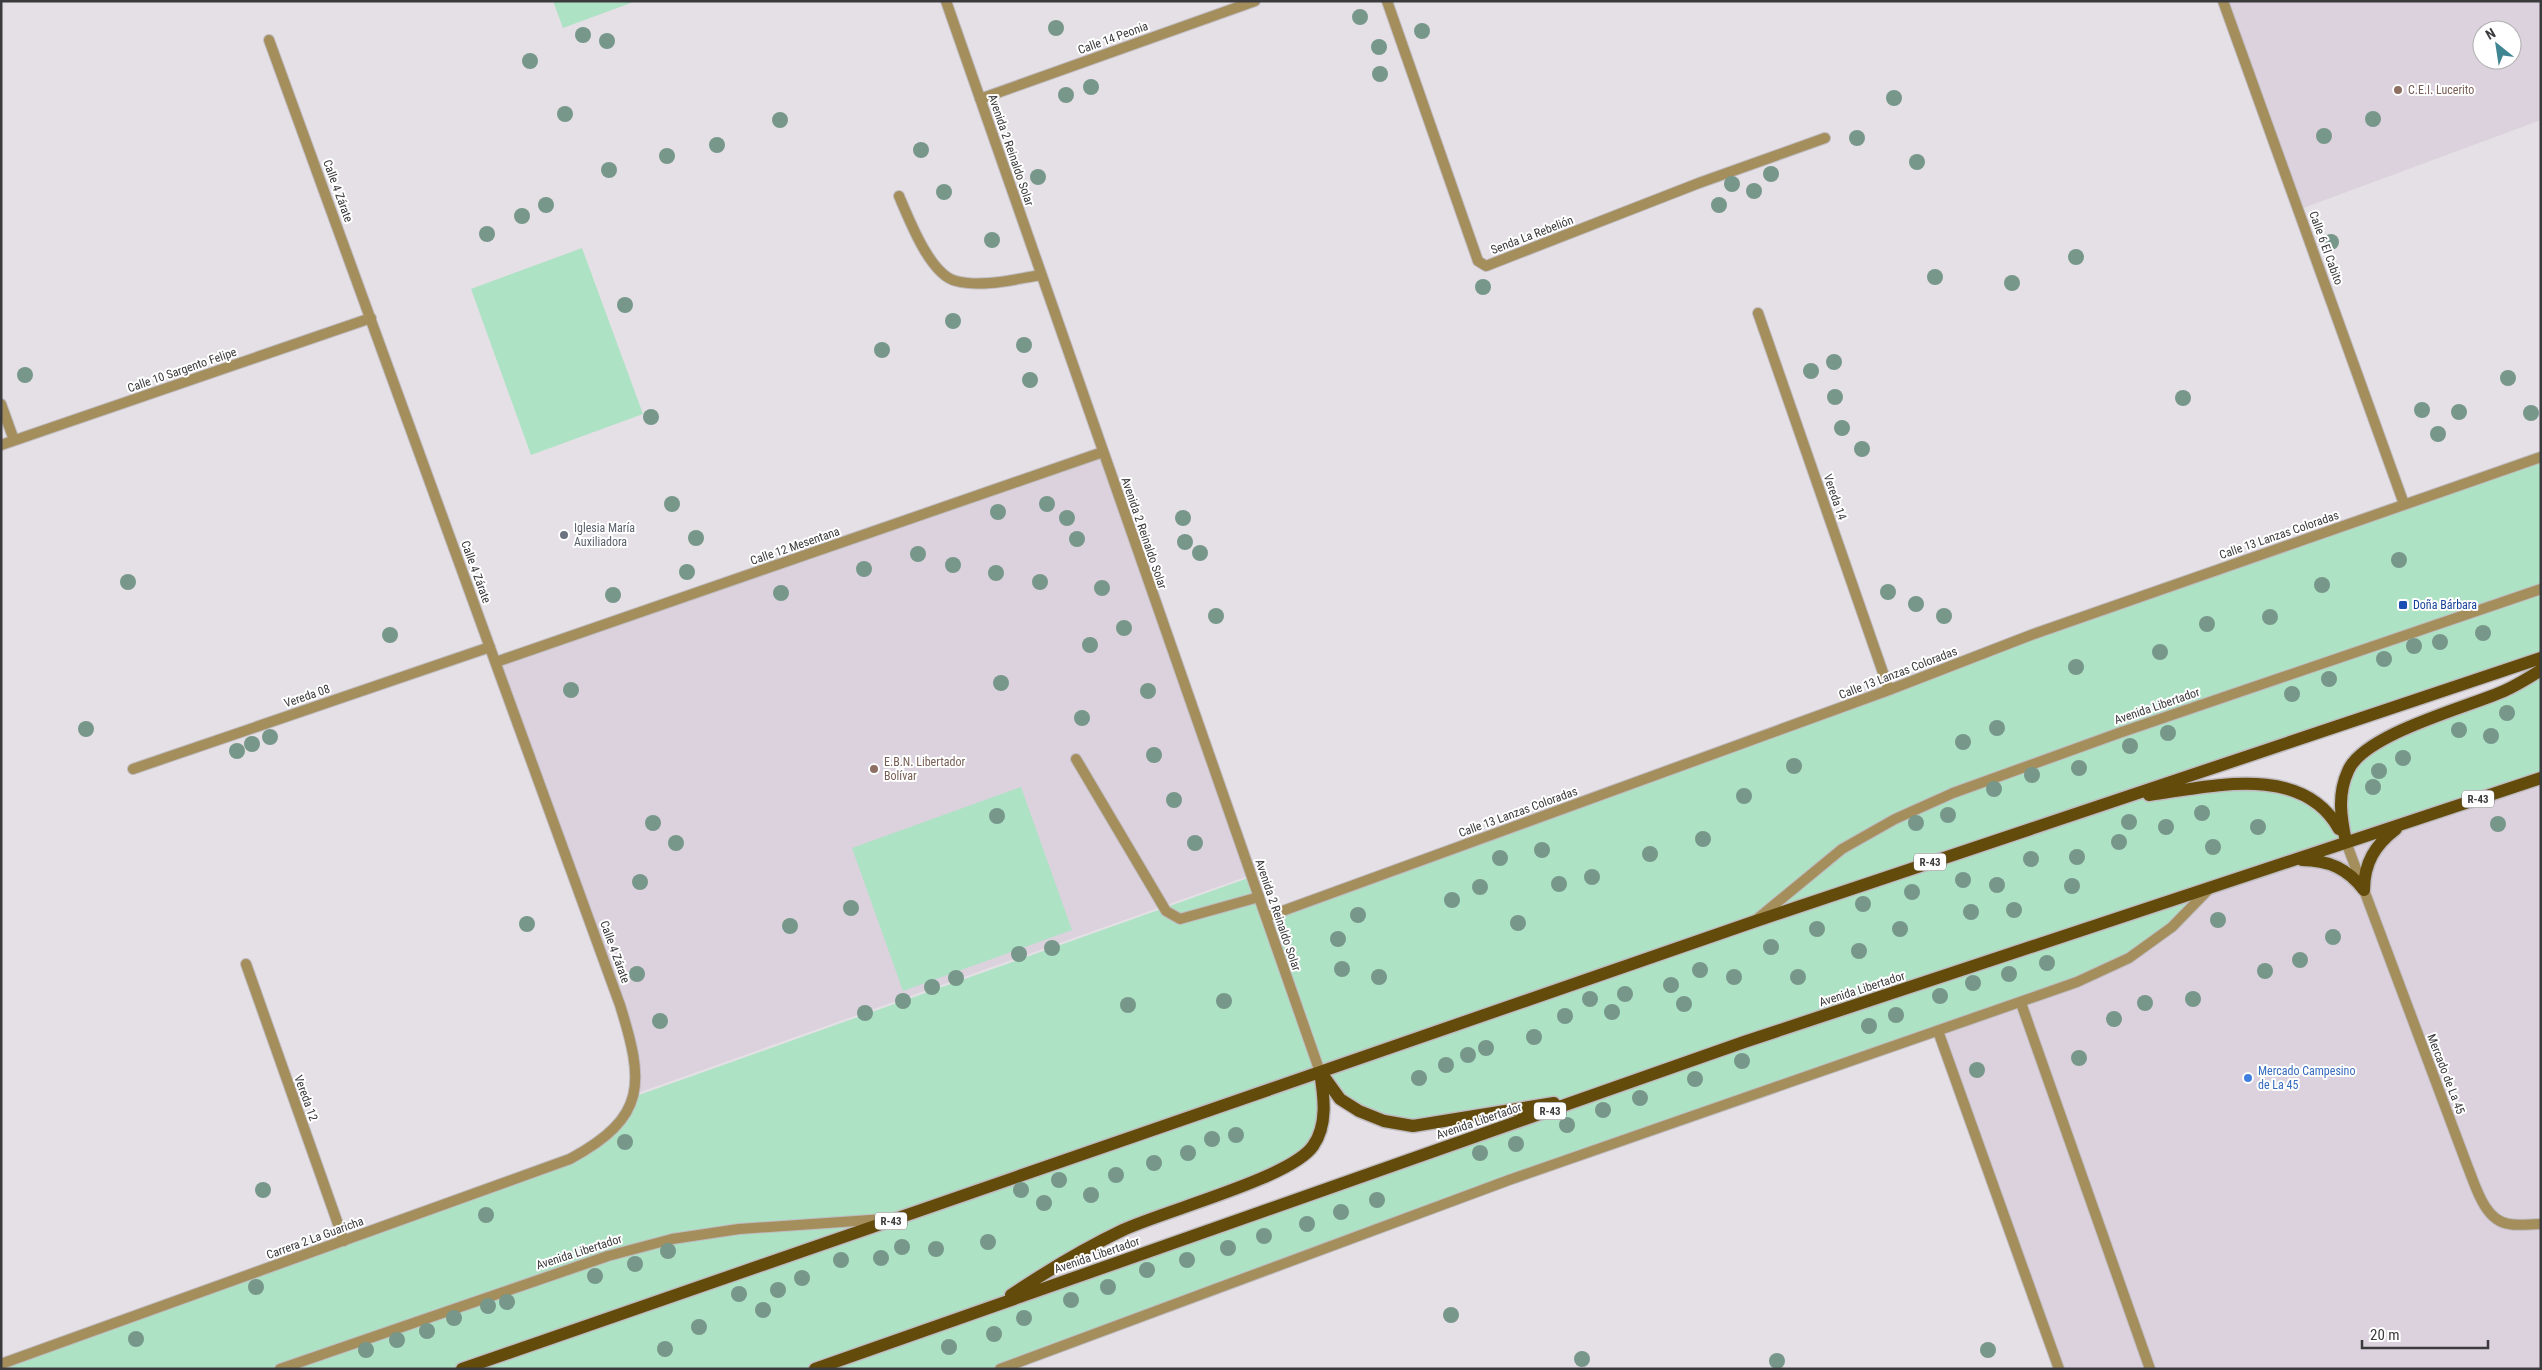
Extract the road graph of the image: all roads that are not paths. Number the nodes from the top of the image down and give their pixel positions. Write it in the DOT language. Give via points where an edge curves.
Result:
graph roads {
  1 [pos="946,1"];
  2 [pos="1255,1"];
  3 [pos="1387,1"];
  4 [pos="2223,1"];
  5 [pos="269,40"];
  6 [pos="980,99"];
  7 [pos="1825,138"];
  8 [pos="899,196"];
  9 [pos="1041,274"];
  10 [pos="1758,313"];
  11 [pos="371,318"];
  12 [pos="1,404"];
  13 [pos="14,440"];
  14 [pos="1,445"];
  15 [pos="1103,452"];
  16 [pos="2541,456"];
  17 [pos="2404,504"];
  18 [pos="2541,589"];
  19 [pos="490,647"];
  20 [pos="2541,658"];
  21 [pos="496,662"];
  22 [pos="2541,670"];
  23 [pos="1890,690"];
  24 [pos="1076,759"];
  25 [pos="133,769"];
  26 [pos="2541,778"];
  27 [pos="2120,799"];
  28 [pos="2414,819"];
  29 [pos="2346,842"];
  30 [pos="2288,862"];
  31 [pos="2212,887"];
  32 [pos="2364,890"];
  33 [pos="1259,897"];
  34 [pos="1266,917"];
  35 [pos="1752,922"];
  36 [pos="246,964"];
  37 [pos="2021,1003"];
  38 [pos="1938,1031"];
  39 [pos="1320,1072"];
  40 [pos="1592,1096"];
  41 [pos="626,1115"];
  42 [pos="898,1218"];
  43 [pos="2541,1224"];
  44 [pos="344,1241"];
  45 [pos="996,1305"];
  46 [pos="1,1364"];
  47 [pos="280,1369"];
  48 [pos="462,1369"];
  49 [pos="815,1369"];
  50 [pos="1000,1369"];
  51 [pos="2059,1369"];
  52 [pos="2150,1369"];
  1 -- 6 [label="street, Avenida 2 Reinaldo Solar"];
  2 -- 6 [label="street, Calle 14 Peonia"];
  3 -- 7 [label="street, Senda La Rebelión" via="1478,261 1486,266"];
  4 -- 17 [label="street, Calle 6 El Cabito"];
  5 -- 11 [label="street, Calle 4 Zárate"];
  6 -- 9 [label="street, Avenida 2 Reinaldo Solar"];
  8 -- 9 [label="street" via="923,249 937,267 955,281 982,283"];
  9 -- 15 [label="street, Avenida 2 Reinaldo Solar"];
  10 -- 23 [label="street, Vereda 14"];
  11 -- 13 [label="street, Calle 10 Sargento Felipe"];
  11 -- 19 [label="street, Calle 4 Zárate"];
  12 -- 13 [label="street"];
  13 -- 14 [label="street, Calle 10 Sargento Felipe"];
  15 -- 21 [label="street, Calle 12 Mesentana"];
  15 -- 33 [label="street, Avenida 2 Reinaldo Solar"];
  16 -- 17 [label="street, Calle 13 Lanzas Coloradas"];
  17 -- 23 [label="street, Calle 13 Lanzas Coloradas" via="2031,635"];
  18 -- 35 [label="street, Avenida Libertador" via="1953,793 1895,819 1842,849"];
  19 -- 21 [label="street, Calle 4 Zárate"];
  19 -- 25 [label="street, Vereda 08"];
  20 -- 27 [label="main road, Avenida Libertador / R-43"];
  21 -- 41 [label="street, Calle 4 Zárate" via="582,896 633,1047 637,1072 635,1094"];
  22 -- 29 [label="main road" via="2506,690 2392,734 2368,749 2348,769 2341,792 2340,813"];
  23 -- 34 [label="street, Calle 13 Lanzas Coloradas"];
  24 -- 33 [label="street" via="1166,911 1180,919"];
  26 -- 28 [label="main road, Avenida Libertador / R-43"];
  27 -- 29 [label="main road" via="2219,785 2267,784 2295,790 2317,803 2332,816"];
  27 -- 35 [label="main road, Avenida Libertador / R-43"];
  28 -- 29 [label="main road, Avenida Libertador / R-43"];
  28 -- 32 [label="main road, R-43" via="2380,842 2369,859"];
  29 -- 30 [label="main road, Avenida Libertador / R-43"];
  29 -- 32 [label="street, Mercado de La 45"];
  30 -- 31 [label="main road, Avenida Libertador / R-43"];
  30 -- 32 [label="main road" via="2313,860 2343,869"];
  31 -- 37 [label="street, Avenida Libertador" via="2172,927 2129,958"];
  31 -- 40 [label="main road, Avenida Libertador / R-43" via="1744,1042"];
  32 -- 43 [label="street, Mercado de La 45" via="2467,1165 2487,1209 2495,1219 2508,1224"];
  33 -- 34 [label="street, Avenida 2 Reinaldo Solar"];
  34 -- 39 [label="street, Avenida 2 Reinaldo Solar"];
  35 -- 39 [label="main road, Avenida Libertador / R-43"];
  36 -- 44 [label="street, Vereda 12"];
  37 -- 38 [label="street, Avenida Libertador"];
  37 -- 52 [label="street"];
  38 -- 50 [label="street, Avenida Libertador" via="1519,1176"];
  38 -- 51 [label="street"];
  39 -- 40 [label="main road" via="1340,1099 1359,1111 1384,1121 1413,1126"];
  39 -- 42 [label="main road, Avenida Libertador / R-43"];
  39 -- 45 [label="main road" via="1324,1098 1322,1122 1313,1146 1288,1167 1125,1229 1062,1260"];
  40 -- 45 [label="main road, Avenida Libertador / R-43"];
  41 -- 44 [label="street, Carrera 2 La Guaricha" via="591,1148 570,1159"];
  42 -- 47 [label="street, Avenida Libertador" via="739,1229 672,1239 608,1256"];
  42 -- 48 [label="main road, Avenida Libertador / R-43"];
  44 -- 46 [label="street, Carrera 2 La Guaricha"];
  45 -- 49 [label="main road, Avenida Libertador / R-43"];
}
